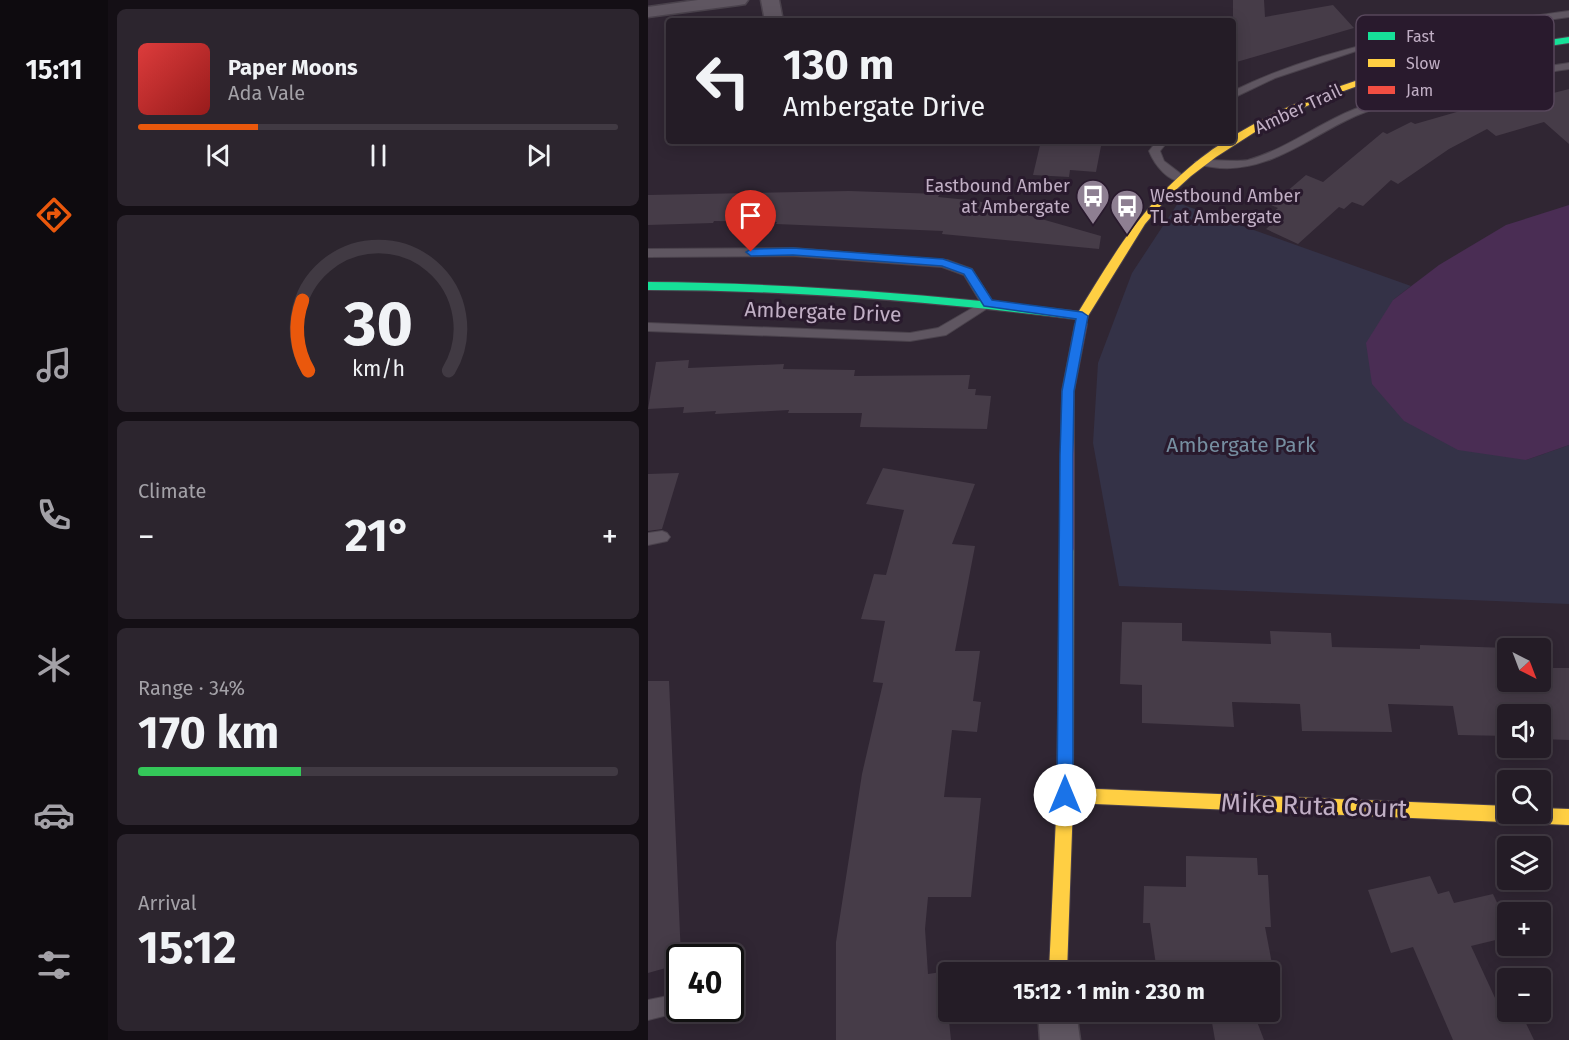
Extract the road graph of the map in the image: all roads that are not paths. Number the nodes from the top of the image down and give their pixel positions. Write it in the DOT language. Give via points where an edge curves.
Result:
graph roads {
  1 [pos="739,0"];
  2 [pos="770,0"];
  3 [pos="648,12"];
  4 [pos="1569,14"];
  5 [pos="1554,16"];
  6 [pos="773,18"];
  7 [pos="1569,40"];
  8 [pos="1554,42"];
  9 [pos="1356,50"];
  10 [pos="1569,66"];
  11 [pos="1554,68"];
  12 [pos="1356,83"];
  13 [pos="1236,94"];
  14 [pos="1358,111"];
  15 [pos="1236,140"];
  16 [pos="1161,144"];
  17 [pos="1230,144"];
  18 [pos="1201,162"];
  19 [pos="1181,180"];
  20 [pos="648,253"];
  21 [pos="648,286"];
  22 [pos="988,304"];
  23 [pos="1082,316"];
  24 [pos="648,327"];
  25 [pos="1065,795"];
  26 [pos="1567,819"];
  27 [pos="1058,962"];
  28 [pos="666,1006"];
  29 [pos="648,1010"];
  30 [pos="1058,1022"];
  31 [pos="1060,1040"];
  1 -- 3 [label="street"];
  2 -- 6 [label="street"];
  4 -- 5 [label="lane, Amber Trail"];
  7 -- 8 [label="street, Amber Trail"];
  9 -- 13 [label="lane, Amber Trail" via="1302,65"];
  10 -- 11 [label="lane"];
  12 -- 15 [label="street, Amber Trail" via="1272,118"];
  14 -- 18 [label="lane" via="1256,162 1236,166"];
  16 -- 19 [label="lane" via="1154,152 1159,163"];
  17 -- 18 [label="street, Amber Trail"];
  18 -- 19 [label="street, Amber Trail"];
  19 -- 23 [label="street, Amber Trail" via="1163,196 1120,253"];
  20 -- 22 [label="lane" via="793,252 943,263 968,272"];
  21 -- 22 [label="street, Ambergate Drive" via="864,292"];
  22 -- 23 [label="street, Ambergate Drive"];
  22 -- 24 [label="lane, Ambergate Drive" via="941,332 910,337"];
  23 -- 25 [label="street, Amber Trail" via="1068,391"];
  25 -- 26 [label="street, Mike Ruta Court"];
  25 -- 27 [label="street, Amber Trail"];
  28 -- 29 [label="lane"];
  30 -- 31 [label="street"];
}
